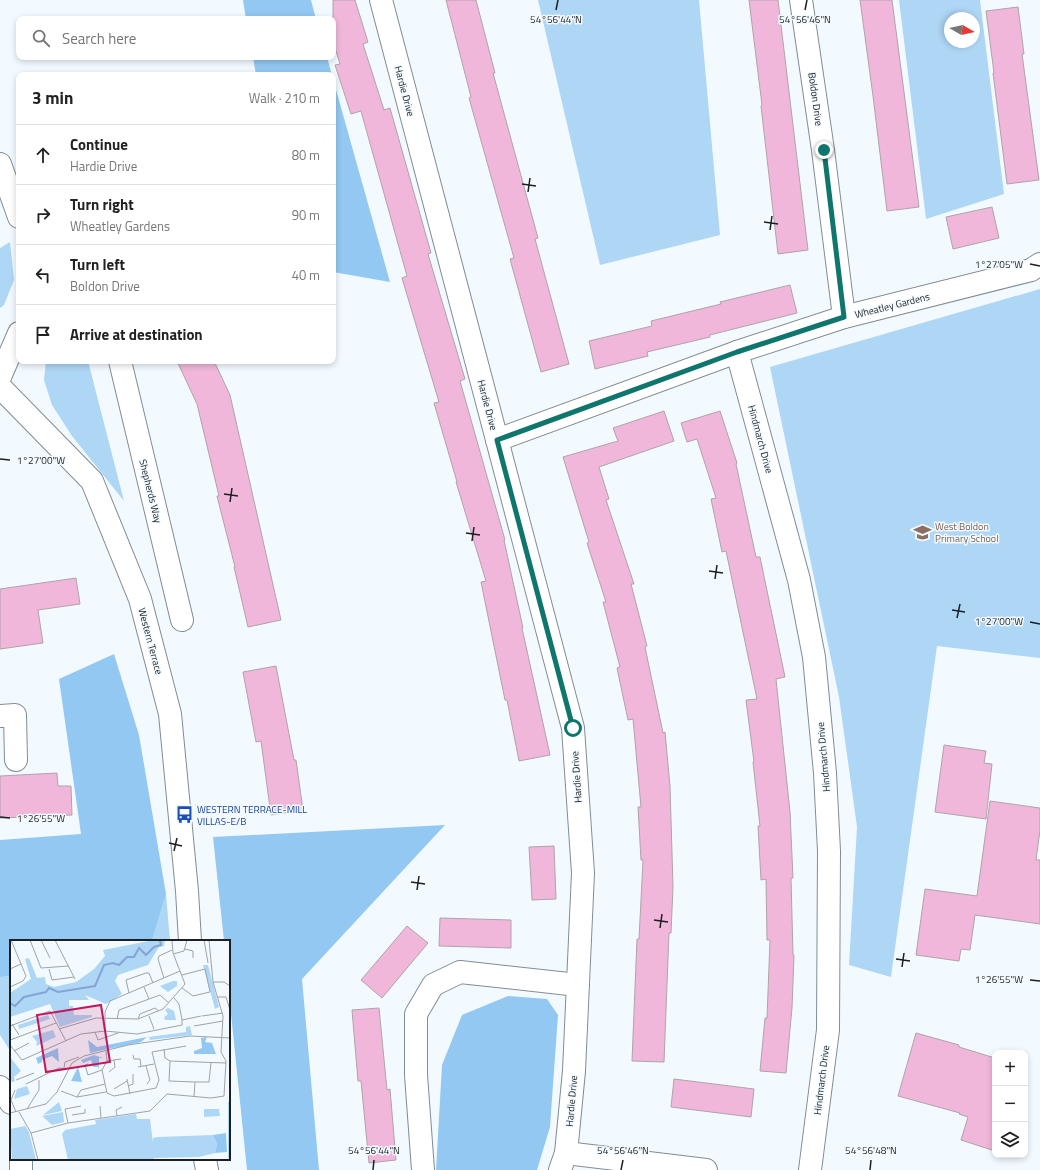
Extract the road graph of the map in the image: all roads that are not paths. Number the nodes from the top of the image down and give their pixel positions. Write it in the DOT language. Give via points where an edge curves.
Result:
graph roads {
  1 [pos="381,0"];
  2 [pos="802,0"];
  3 [pos="0,164"];
  4 [pos="16,209"];
  5 [pos="1040,264"];
  6 [pos="844,317"];
  7 [pos="16,340"];
  8 [pos="737,352"];
  9 [pos="121,364"];
  10 [pos="0,377"];
  11 [pos="0,387"];
  12 [pos="497,440"];
  13 [pos="182,620"];
  14 [pos="0,716"];
  15 [pos="16,760"];
  16 [pos="190,940"];
  17 [pos="578,985"];
  18 [pos="0,1087"];
  19 [pos="10,1102"];
  20 [pos="206,1160"];
  21 [pos="563,1161"];
  22 [pos="207,1170"];
  23 [pos="423,1170"];
  24 [pos="706,1170"];
  25 [pos="810,1170"];
  1 -- 12 [label="street, Hardie Drive"];
  2 -- 6 [label="street, Boldon Drive" via="824,150"];
  3 -- 4 [label="street"];
  5 -- 6 [label="street, Wheatley Gardens" via="1031,270"];
  6 -- 8 [label="street, Wheatley Gardens"];
  7 -- 10 [label="street"];
  8 -- 12 [label="street, Wheatley Gardens"];
  8 -- 25 [label="street, Hindmarch Drive" via="799,580 814,657 825,773 829,851 828,1030"];
  9 -- 13 [label="street, Shepherds Way"];
  11 -- 16 [label="street, Western Terrace" via="92,481 140,599 170,714"];
  12 -- 17 [label="street, Hardie Drive" via="573,728 583,873"];
  14 -- 15 [label="street" via="15,715"];
  17 -- 21 [label="street, Hardie Drive" via="574,1071"];
  17 -- 23 [label="street" via="460,972 433,985 416,1014 416,1075"];
  18 -- 19 [label="street"];
  20 -- 22 [label="street"];
  21 -- 24 [label="street"];
}
